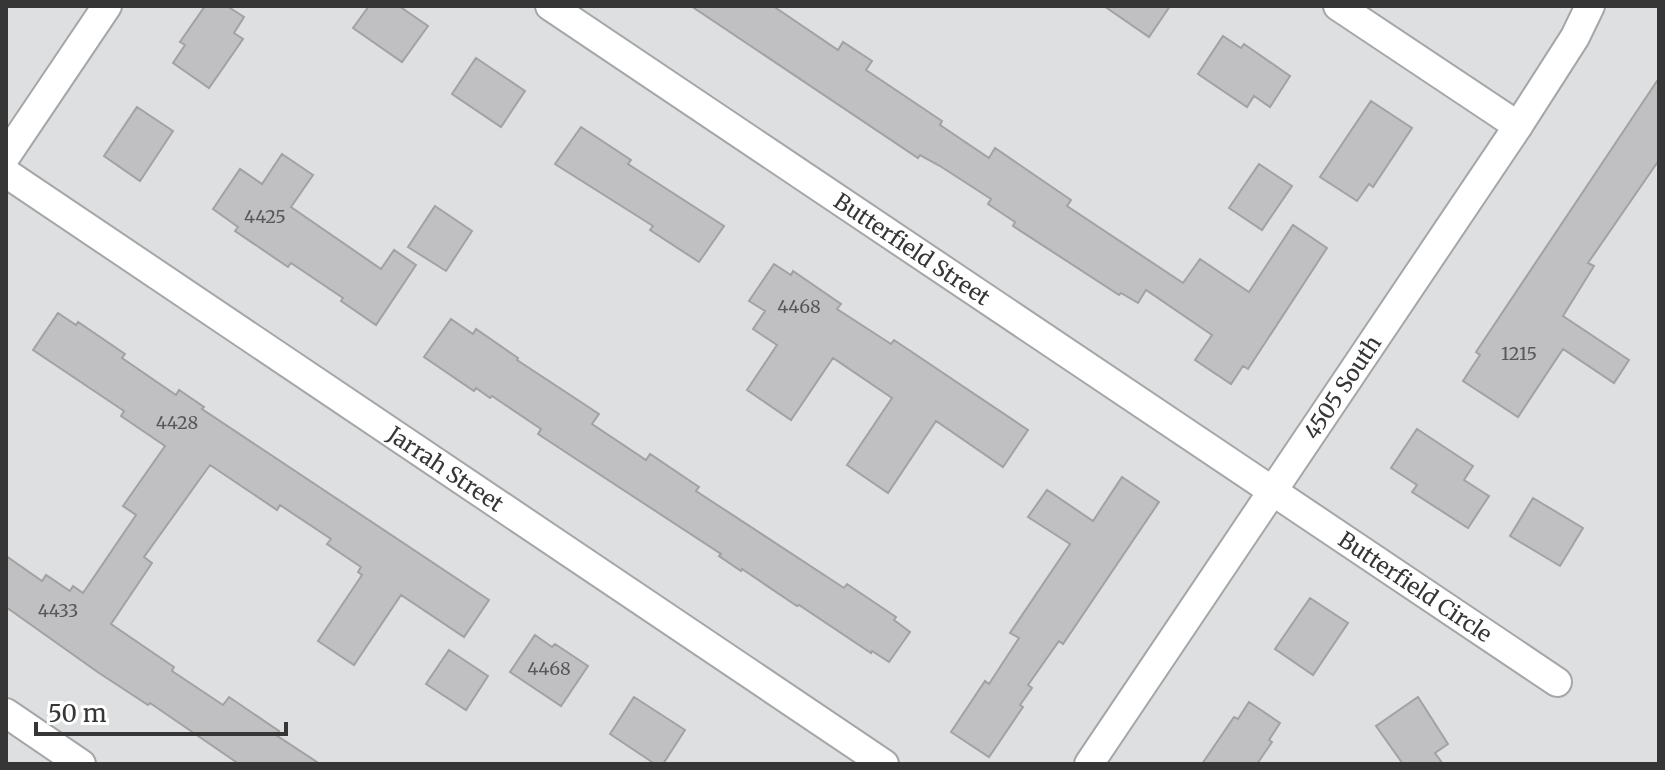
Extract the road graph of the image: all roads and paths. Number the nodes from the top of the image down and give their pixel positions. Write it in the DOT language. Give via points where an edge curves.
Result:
graph roads {
  1 [pos="107,6"];
  2 [pos="550,6"];
  3 [pos="1338,6"];
  4 [pos="1590,6"];
  5 [pos="1518,126"];
  6 [pos="6,156"];
  7 [pos="6,173"];
  8 [pos="1272,492"];
  9 [pos="1557,682"];
  10 [pos="6,713"];
  11 [pos="81,764"];
  12 [pos="884,764"];
  13 [pos="1089,764"];
  1 -- 6 [label="street"];
  2 -- 8 [label="street, Butterfield Street"];
  3 -- 5 [label="street"];
  4 -- 5 [label="street, 4505 South"];
  5 -- 8 [label="street, 4505 South"];
  7 -- 12 [label="street, Jarrah Street"];
  8 -- 9 [label="street, Butterfield Circle"];
  8 -- 13 [label="street, 4505 South"];
  10 -- 11 [label="street"];
}
